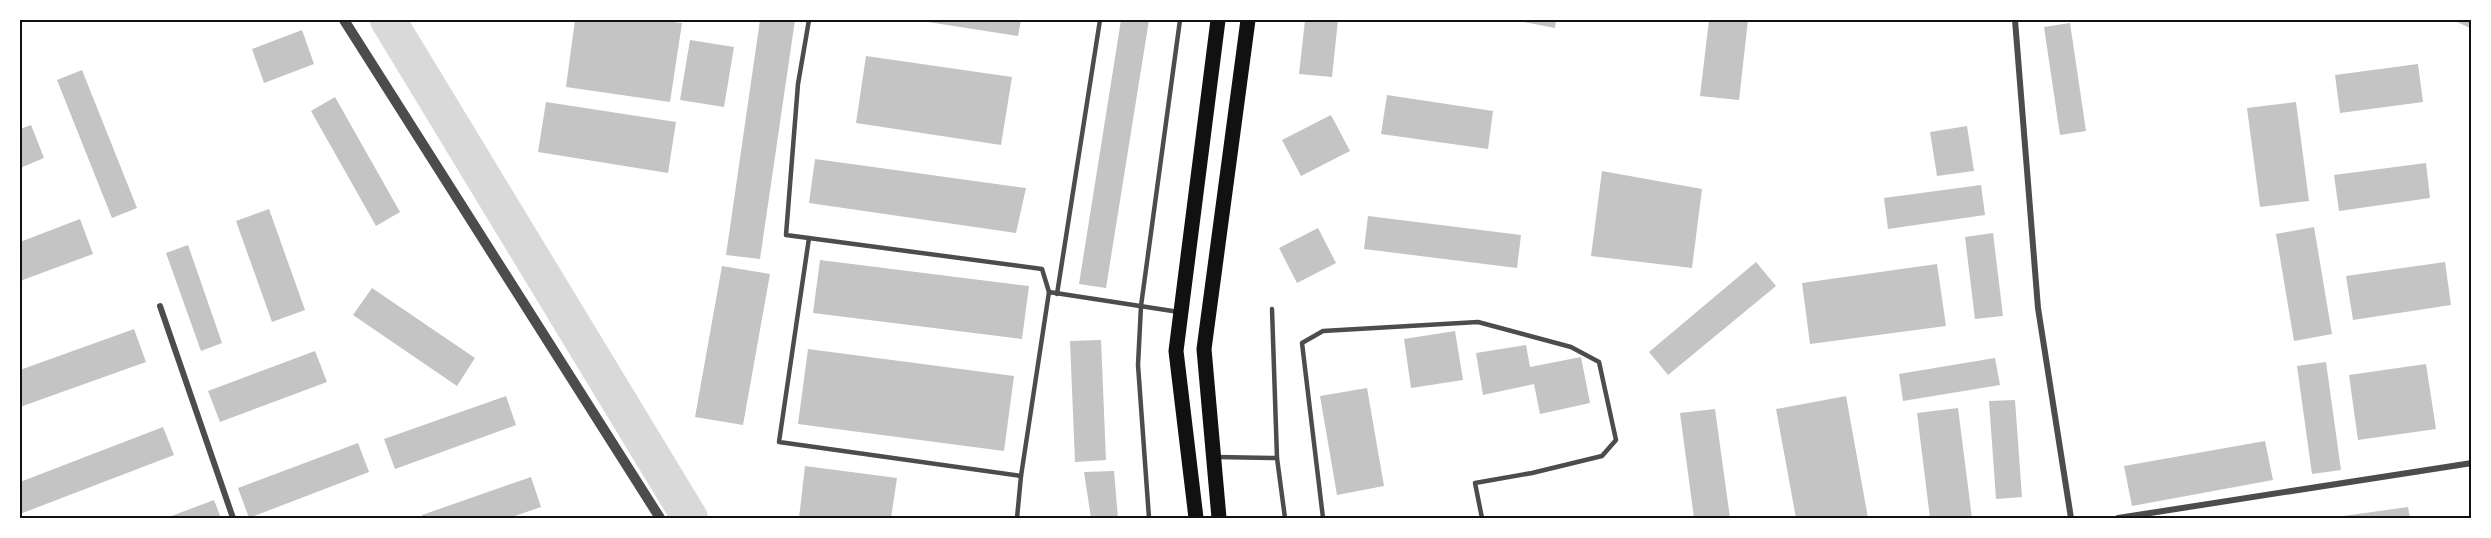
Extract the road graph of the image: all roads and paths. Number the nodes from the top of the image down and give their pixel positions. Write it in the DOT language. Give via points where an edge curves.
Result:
graph roads {
  1 [pos="344,20"];
  2 [pos="809,20"];
  3 [pos="1100,20"];
  4 [pos="1180,20"];
  5 [pos="1218,20"];
  6 [pos="1248,20"];
  7 [pos="2015,20"];
  8 [pos="809,238"];
  9 [pos="1049,292"];
  10 [pos="1057,294"];
  11 [pos="160,306"];
  12 [pos="1141,306"];
  13 [pos="1272,309"];
  14 [pos="1181,312"];
  15 [pos="1213,457"];
  16 [pos="1277,458"];
  17 [pos="2472,463"];
  18 [pos="1021,476"];
  19 [pos="233,519"];
  20 [pos="660,519"];
  21 [pos="1017,519"];
  22 [pos="1149,519"];
  23 [pos="1196,519"];
  24 [pos="1219,519"];
  25 [pos="1286,519"];
  26 [pos="1323,519"];
  27 [pos="1482,519"];
  28 [pos="2071,519"];
  29 [pos="2118,519"];
  1 -- 20 [label="street"];
  2 -- 8 [label="lane" via="798,84 786,235"];
  3 -- 10 [label="lane"];
  4 -- 12 [label="lane"];
  5 -- 14 [label="main road"];
  6 -- 15 [label="main road" via="1204,349"];
  7 -- 28 [label="street" via="2038,308"];
  8 -- 9 [label="lane" via="1042,269"];
  8 -- 18 [label="lane" via="779,442"];
  9 -- 10 [label="lane"];
  9 -- 18 [label="lane"];
  10 -- 12 [label="lane"];
  11 -- 19 [label="street"];
  12 -- 14 [label="lane"];
  12 -- 22 [label="lane" via="1138,365"];
  13 -- 16 [label="lane"];
  14 -- 23 [label="main road" via="1176,351"];
  15 -- 16 [label="lane"];
  15 -- 24 [label="main road"];
  16 -- 25 [label="lane"];
  17 -- 29 [label="street"];
  18 -- 21 [label="lane"];
  26 -- 27 [label="lane" via="1302,343 1323,331 1478,322 1571,347 1599,362 1616,440 1602,456 1475,483"];
}
